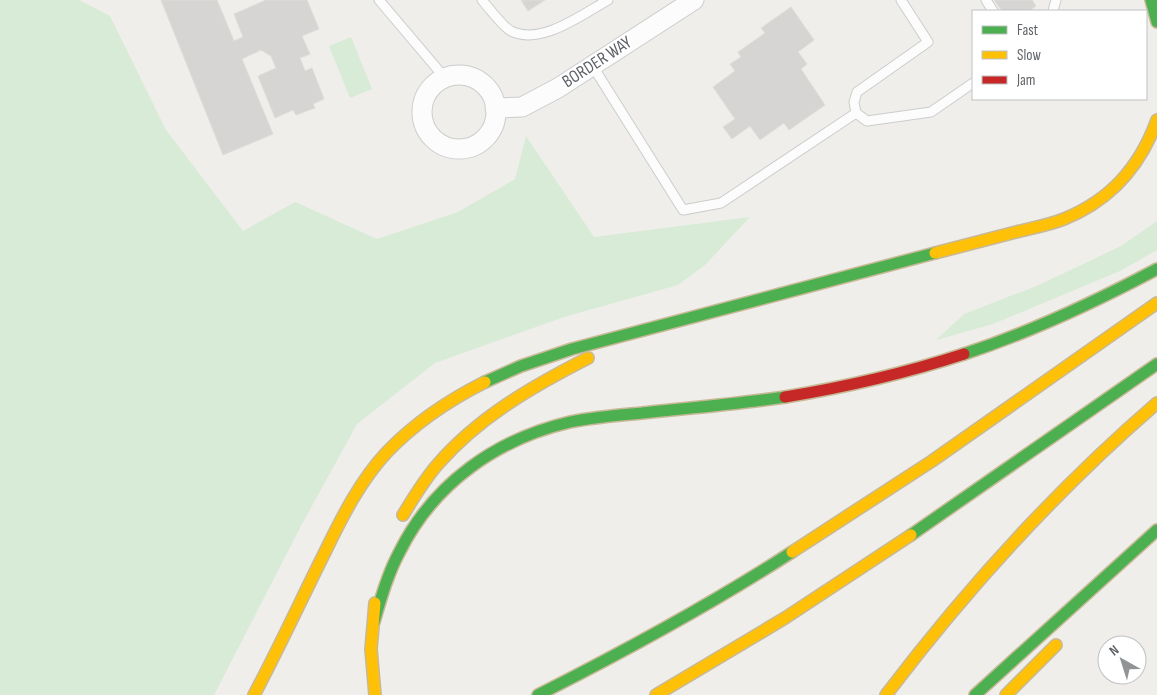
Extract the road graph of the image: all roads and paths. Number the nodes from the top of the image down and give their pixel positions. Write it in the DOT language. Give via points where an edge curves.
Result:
graph roads {
  1 [pos="379,0"];
  2 [pos="482,0"];
  3 [pos="608,0"];
  4 [pos="694,0"];
  5 [pos="901,0"];
  6 [pos="1151,0"];
  7 [pos="1157,22"];
  8 [pos="592,66"];
  9 [pos="445,78"];
  10 [pos="972,84"];
  11 [pos="495,108"];
  12 [pos="856,113"];
  13 [pos="1157,120"];
  14 [pos="1157,269"];
  15 [pos="1157,303"];
  16 [pos="716,311"];
  17 [pos="1157,364"];
  18 [pos="1157,403"];
  19 [pos="398,524"];
  20 [pos="1157,530"];
  21 [pos="1157,543"];
  22 [pos="385,557"];
  23 [pos="1130,570"];
  24 [pos="374,622"];
  25 [pos="1062,638"];
  26 [pos="254,695"];
  27 [pos="375,695"];
  28 [pos="538,695"];
  29 [pos="656,695"];
  30 [pos="886,695"];
  31 [pos="975,695"];
  32 [pos="1006,695"];
  1 -- 9 [label="lane"];
  2 -- 3 [label="lane" via="510,31 532,36 560,28"];
  4 -- 8 [label="street, BORDER WAY"];
  5 -- 12 [label="lane" via="928,42 856,92"];
  6 -- 7 [label="highway"];
  8 -- 11 [label="street, BORDER WAY" via="522,107"];
  8 -- 12 [label="lane" via="683,210 721,203"];
  9 -- 11 [label="street" via="467,76 478,80 492,97"];
  9 -- 11 [label="street" via="435,84 422,106 426,130 445,147 457,150 481,142 495,121"];
  10 -- 12 [label="lane" via="931,112 867,121"];
  13 -- 16 [label="highway" via="1143,154 1126,176 1103,198 1074,215"];
  14 -- 24 [label="highway" via="1098,301 1028,331 893,375 772,399 571,422 514,440 482,457 458,476 420,517 393,562"];
  15 -- 28 [label="highway" via="806,544 675,623"];
  16 -- 19 [label="highway" via="659,328 607,349 510,403 466,436 440,462 417,491"];
  16 -- 26 [label="highway" via="572,349 516,368 458,396 408,432 382,458 354,497"];
  17 -- 29 [label="highway" via="859,570"];
  18 -- 30 [label="highway" via="1085,468 979,578"];
  20 -- 31 [label="highway"];
  21 -- 23 [label="highway"];
  22 -- 24 [label="highway"];
  24 -- 27 [label="highway" via="371,649"];
  25 -- 32 [label="highway"];
}
